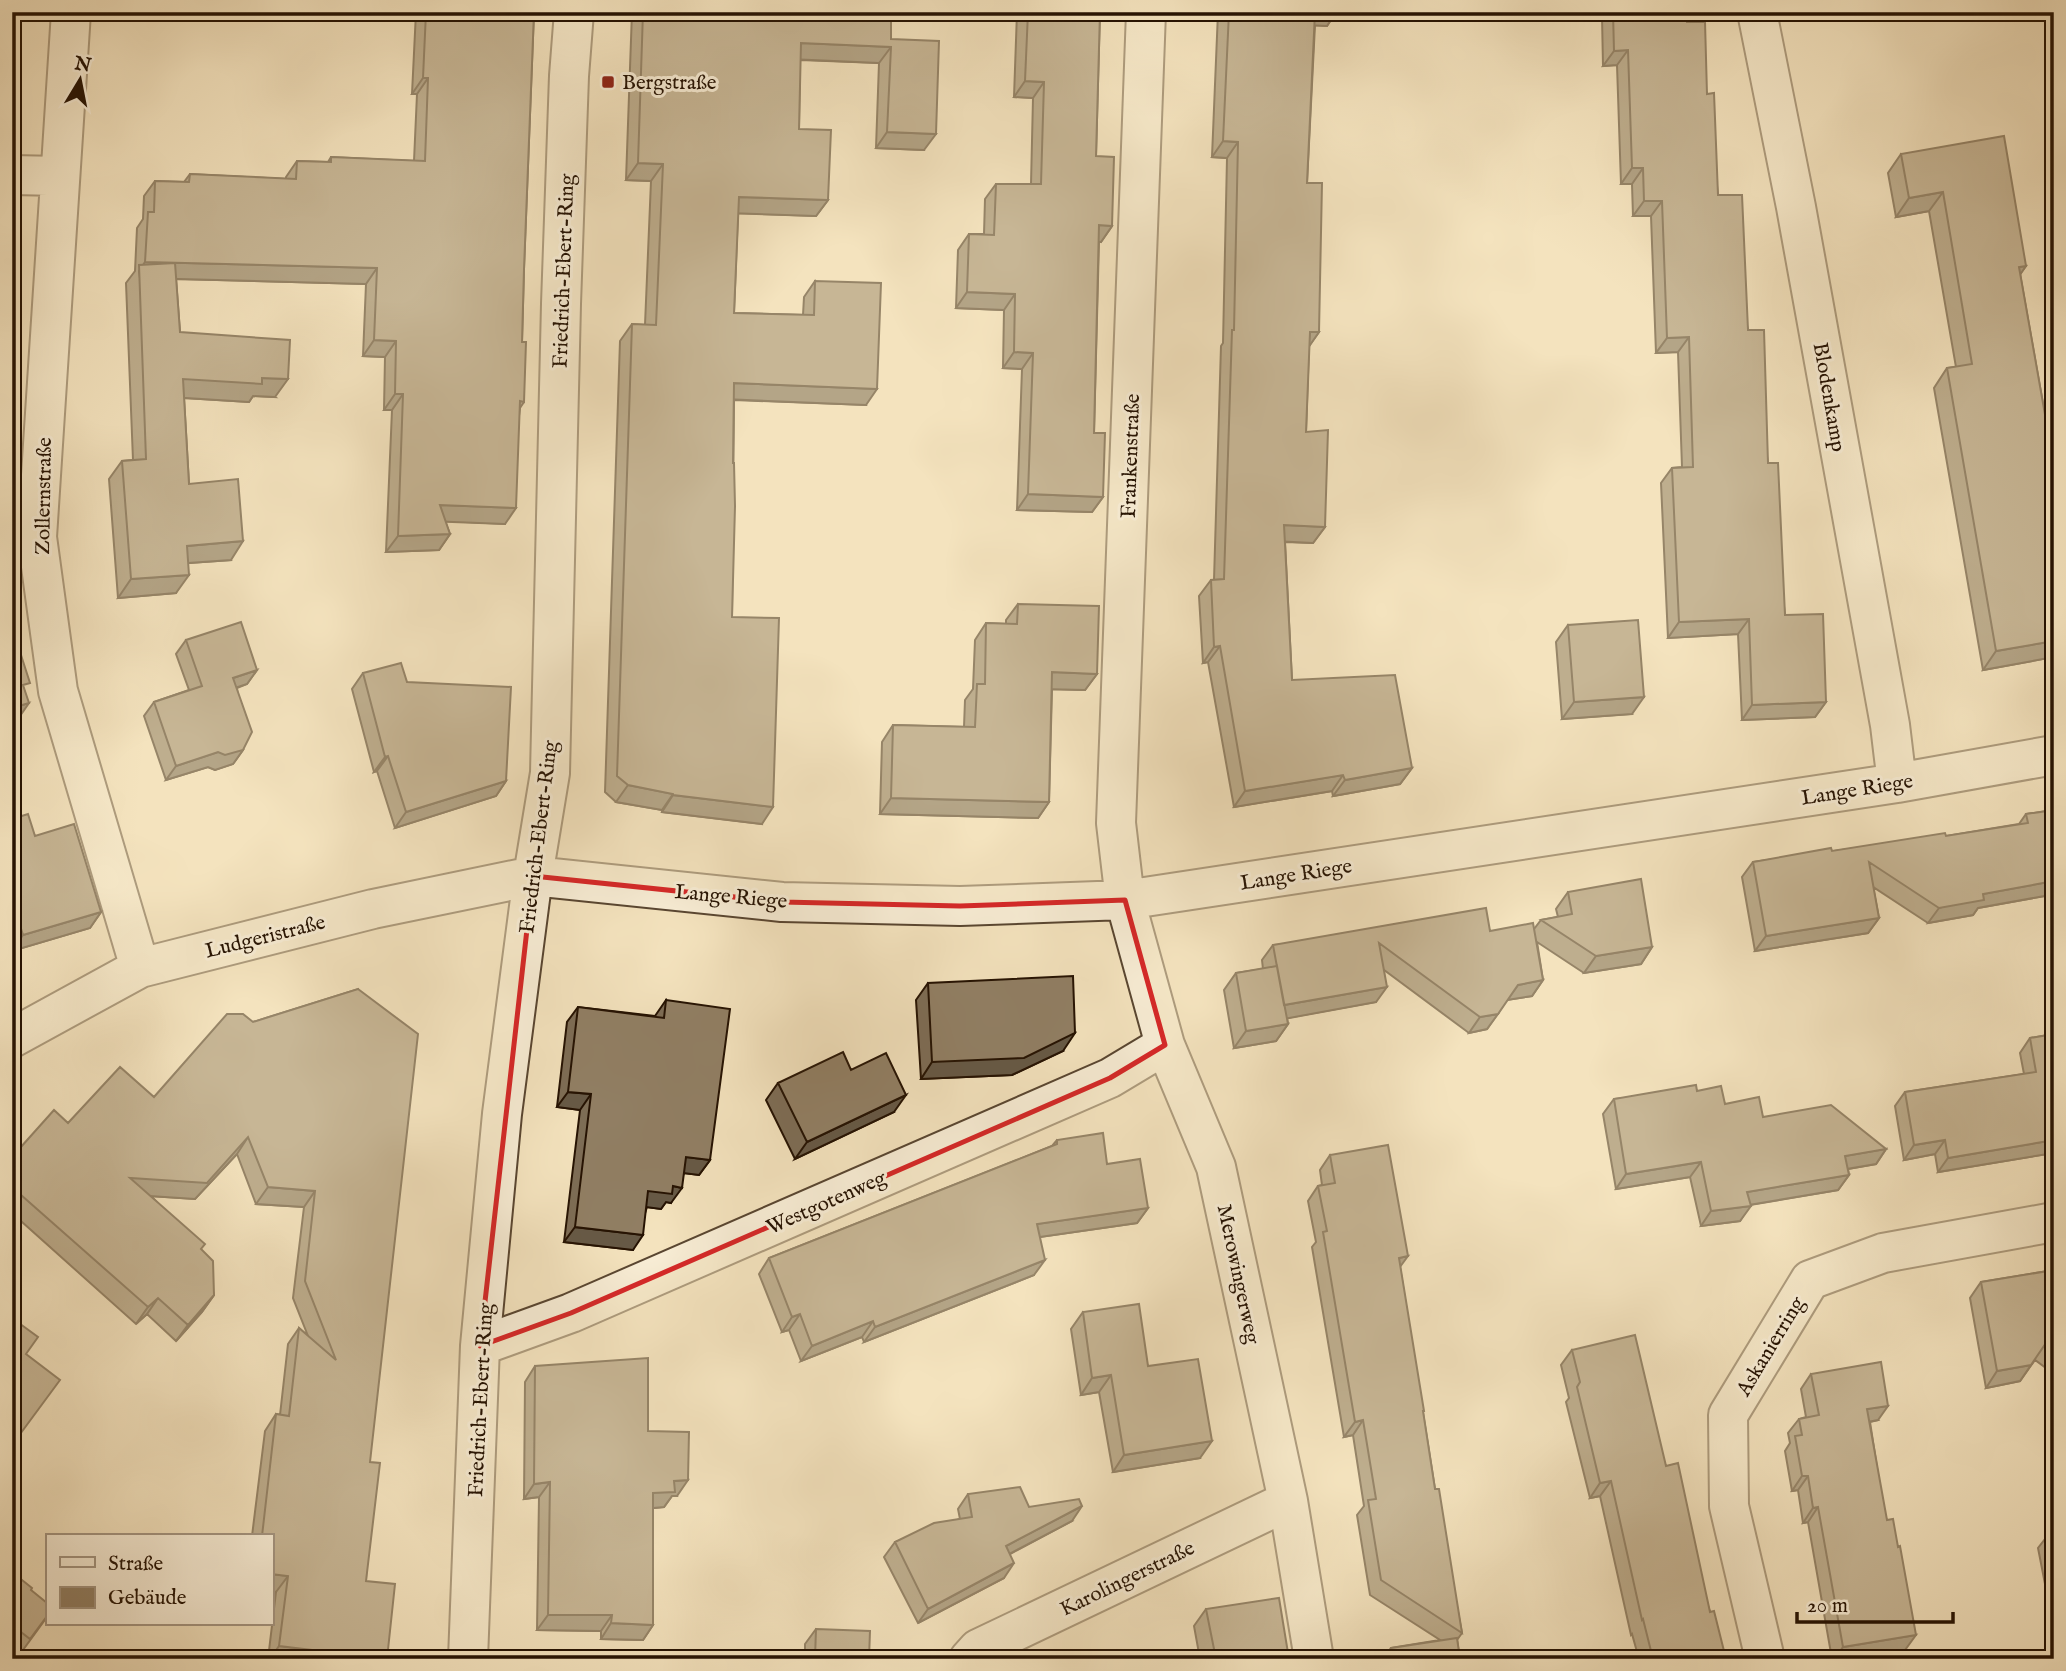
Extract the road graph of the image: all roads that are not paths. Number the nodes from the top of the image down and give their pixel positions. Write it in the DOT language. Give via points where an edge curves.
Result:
graph roads {
  1 [pos="71,12"];
  2 [pos="575,12"];
  3 [pos="1146,12"];
  4 [pos="1757,12"];
  5 [pos="12,174"];
  6 [pos="60,176"];
  7 [pos="2054,755"];
  8 [pos="1897,783"];
  9 [pos="533,877"];
  10 [pos="1125,900"];
  11 [pos="140,968"];
  12 [pos="12,1038"];
  13 [pos="1165,1045"];
  14 [pos="2054,1222"];
  15 [pos="481,1346"];
  16 [pos="1288,1501"];
  17 [pos="468,1659"];
  18 [pos="969,1659"];
  19 [pos="1314,1659"];
  20 [pos="1765,1659"];
  1 -- 6 [label="street, Zollernstraße"];
  2 -- 9 [label="street, Friedrich-Ebert-Ring" via="561,291 550,773"];
  3 -- 10 [label="street, Frankenstraße" via="1116,823"];
  4 -- 8 [label="street, Blodenkamp" via="1796,207"];
  5 -- 6 [label="street"];
  6 -- 11 [label="street, Zollernstraße" via="37,537 58,691"];
  7 -- 8 [label="street, Lange Riege"];
  8 -- 10 [label="street, Lange Riege"];
  9 -- 10 [label="street, Lange Riege" via="782,902 960,905"];
  9 -- 11 [label="street, Ludgeristraße" via="373,909"];
  9 -- 15 [label="street, Friedrich-Ebert-Ring" via="502,1114"];
  10 -- 13 [label="street, Merowingerweg"];
  11 -- 12 [label="street, Ludgeristraße"];
  13 -- 15 [label="street, Westgotenweg" via="1110,1078 571,1314"];
  13 -- 16 [label="street, Merowingerweg" via="1216,1167"];
  14 -- 20 [label="street, Askanierring" via="1883,1253 1810,1280 1728,1415 1729,1506"];
  15 -- 17 [label="street, Friedrich-Ebert-Ring"];
  16 -- 18 [label="street, Karolingerstraße" via="978,1649"];
  16 -- 19 [label="street, Merowingerweg"];
}
